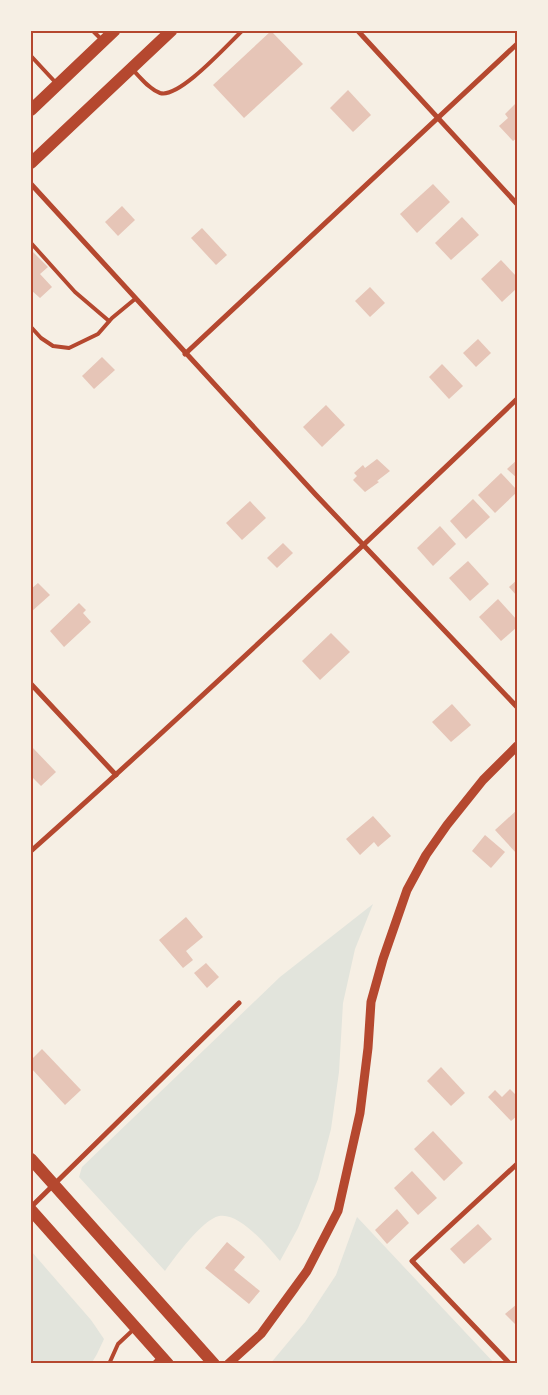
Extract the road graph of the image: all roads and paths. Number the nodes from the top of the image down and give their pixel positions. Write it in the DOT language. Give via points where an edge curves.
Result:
graph roads {
  1 [pos="93,31"];
  2 [pos="114,31"];
  3 [pos="171,31"];
  4 [pos="242,31"];
  5 [pos="358,31"];
  6 [pos="103,42"];
  7 [pos="517,44"];
  8 [pos="31,56"];
  9 [pos="132,69"];
  10 [pos="58,85"];
  11 [pos="31,110"];
  12 [pos="437,118"];
  13 [pos="31,163"];
  14 [pos="31,184"];
  15 [pos="517,204"];
  16 [pos="31,243"];
  17 [pos="135,299"];
  18 [pos="109,321"];
  19 [pos="31,327"];
  20 [pos="185,354"];
  21 [pos="517,399"];
  22 [pos="364,546"];
  23 [pos="31,684"];
  24 [pos="517,707"];
  25 [pos="517,746"];
  26 [pos="116,775"];
  27 [pos="31,851"];
  28 [pos="239,1003"];
  29 [pos="31,1159"];
  30 [pos="517,1164"];
  31 [pos="55,1185"];
  32 [pos="31,1209"];
  33 [pos="136,1328"];
  34 [pos="161,1361"];
  35 [pos="109,1364"];
  36 [pos="214,1364"];
  37 [pos="228,1364"];
  38 [pos="510,1364"];
  1 -- 6 [label="lane"];
  2 -- 6 [label="highway"];
  3 -- 9 [label="highway"];
  4 -- 9 [label="lane" via="185,85 173,92 161,94 152,89"];
  5 -- 12 [label="street"];
  6 -- 10 [label="highway"];
  7 -- 12 [label="street"];
  8 -- 10 [label="lane"];
  9 -- 13 [label="highway"];
  10 -- 11 [label="highway"];
  12 -- 15 [label="street"];
  12 -- 20 [label="street"];
  14 -- 17 [label="street"];
  16 -- 18 [label="lane" via="75,292"];
  17 -- 18 [label="lane"];
  17 -- 20 [label="street"];
  18 -- 19 [label="lane" via="98,334 69,348 53,346"];
  20 -- 22 [label="street"];
  21 -- 22 [label="street"];
  22 -- 24 [label="street"];
  22 -- 26 [label="street"];
  23 -- 26 [label="street"];
  25 -- 37 [label="street" via="483,780 446,825 407,890 371,1002 355,1139 338,1211 307,1270 261,1334"];
  26 -- 27 [label="street"];
  28 -- 31 [label="street"];
  29 -- 31 [label="highway"];
  30 -- 38 [label="street" via="412,1261"];
  31 -- 32 [label="street"];
  31 -- 36 [label="highway"];
  32 -- 33 [label="highway"];
  33 -- 34 [label="highway"];
  33 -- 35 [label="lane" via="118,1344"];
}
